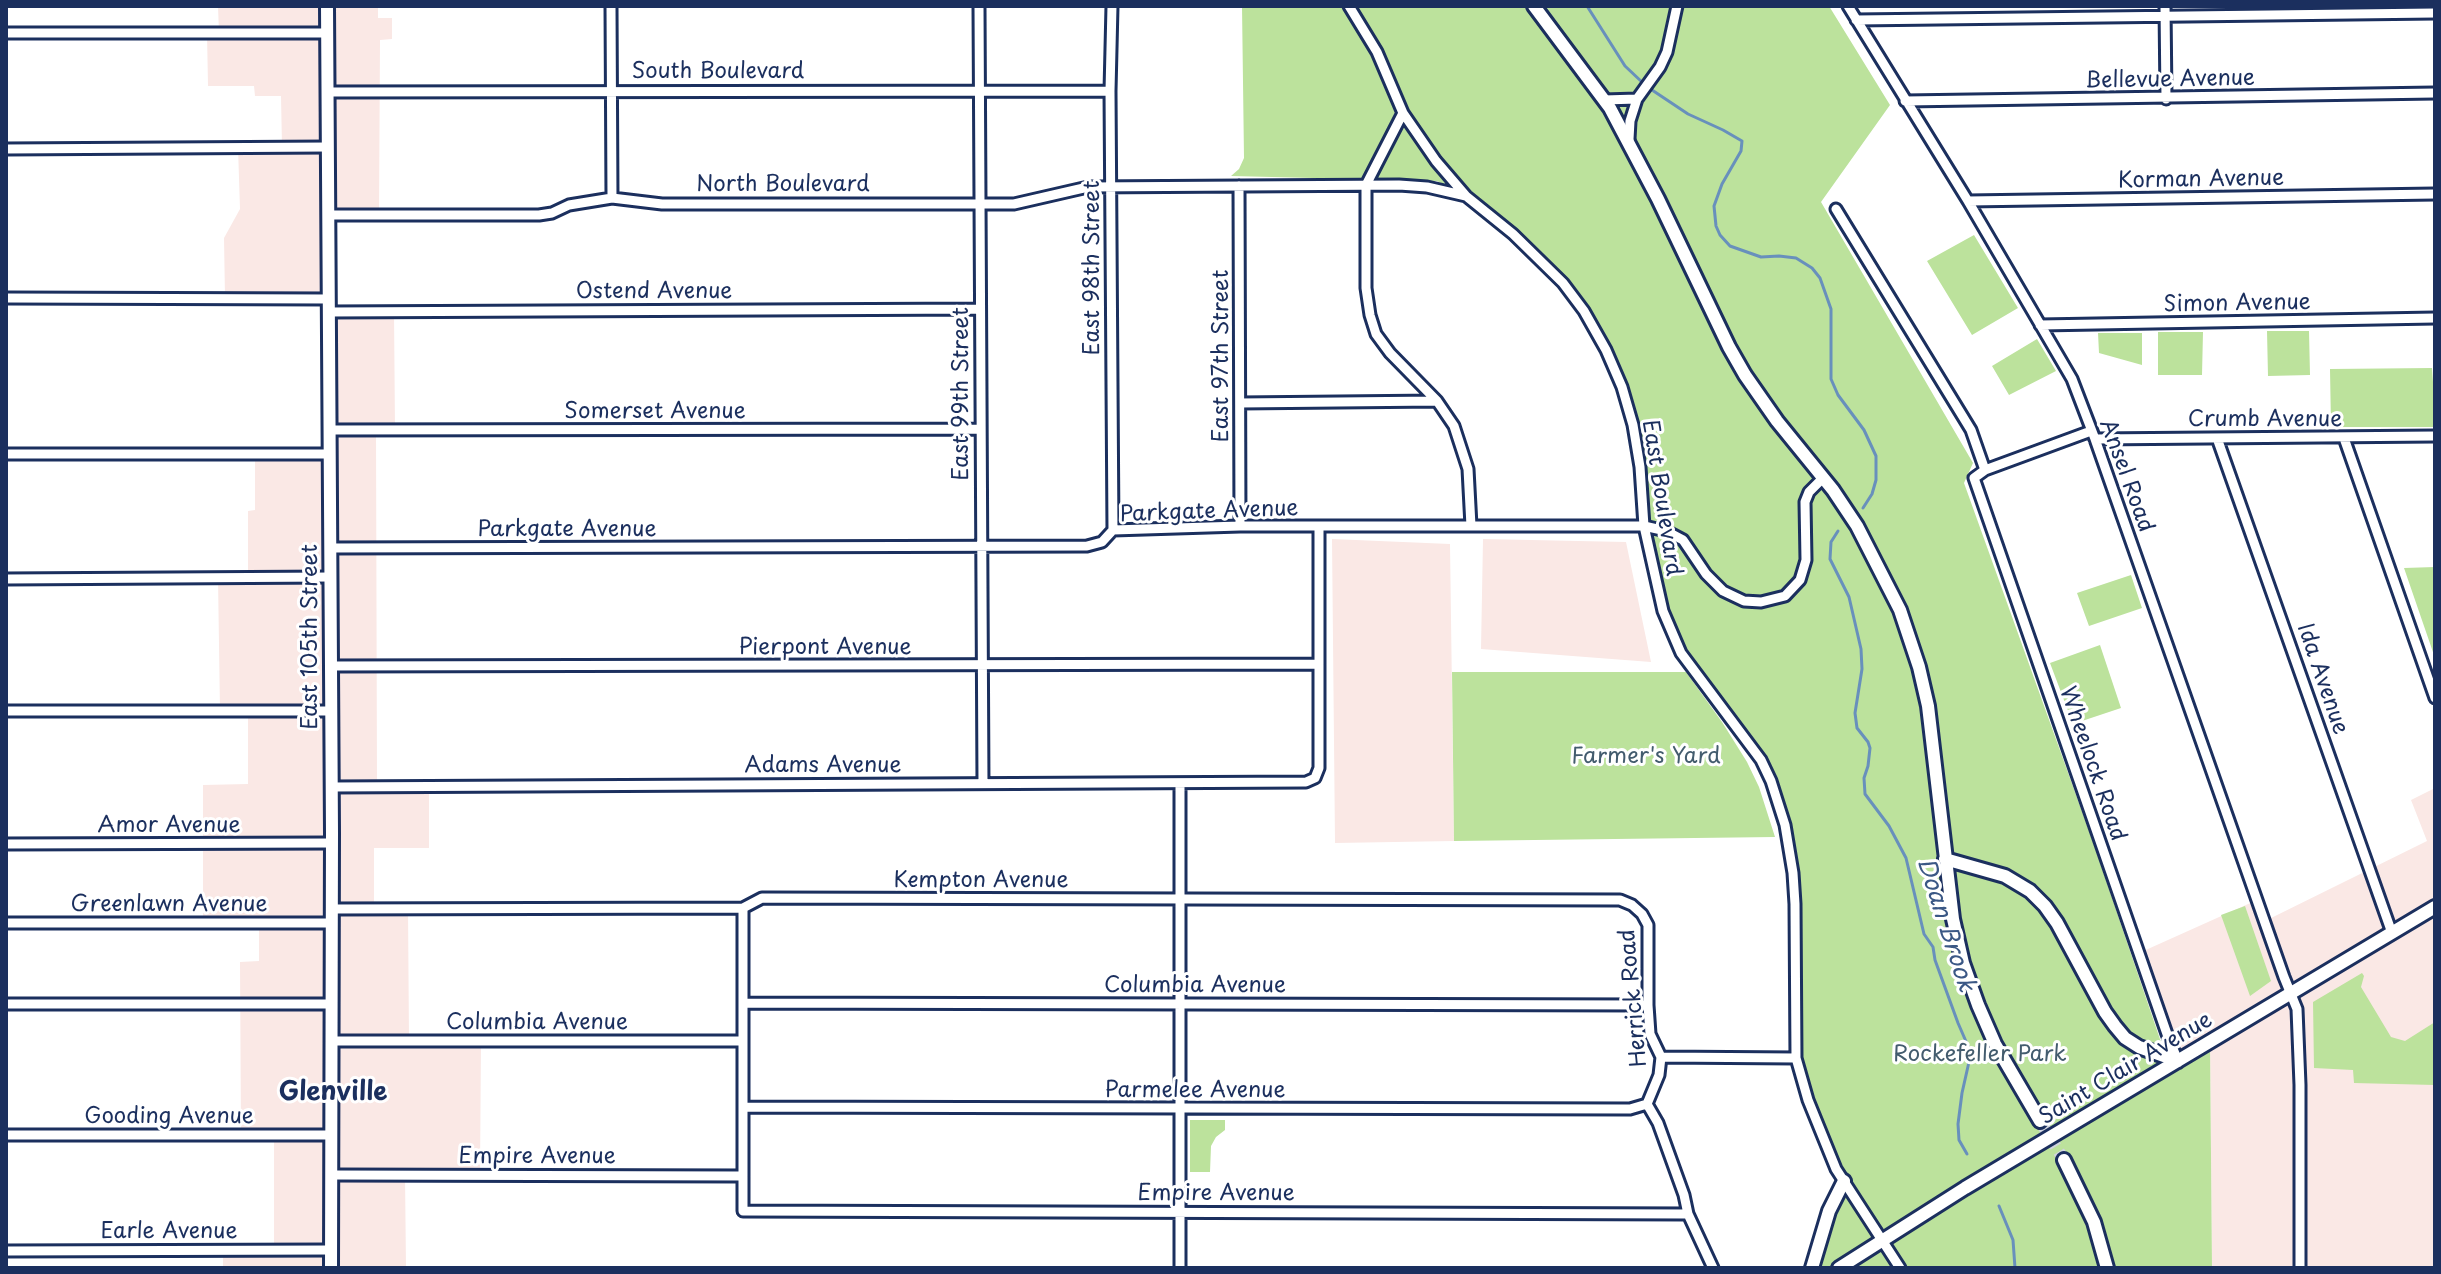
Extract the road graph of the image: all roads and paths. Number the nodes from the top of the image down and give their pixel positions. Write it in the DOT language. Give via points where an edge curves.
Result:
graph roads {
  1 [pos="327,6"];
  2 [pos="611,6"];
  3 [pos="979,6"];
  4 [pos="1112,6"];
  5 [pos="1349,6"];
  6 [pos="1534,6"];
  7 [pos="1677,6"];
  8 [pos="1848,6"];
  9 [pos="2165,11"];
  10 [pos="2435,13"];
  11 [pos="1856,20"];
  12 [pos="6,33"];
  13 [pos="327,33"];
  14 [pos="611,90"];
  15 [pos="979,90"];
  16 [pos="1110,91"];
  17 [pos="328,92"];
  18 [pos="2435,93"];
  19 [pos="1640,95"];
  20 [pos="2166,99"];
  21 [pos="1604,100"];
  22 [pos="1905,101"];
  23 [pos="1403,113"];
  24 [pos="1629,143"];
  25 [pos="328,147"];
  26 [pos="6,149"];
  27 [pos="1366,185"];
  28 [pos="1239,186"];
  29 [pos="1111,187"];
  30 [pos="2435,194"];
  31 [pos="1466,196"];
  32 [pos="612,198"];
  33 [pos="1968,201"];
  34 [pos="978,203"];
  35 [pos="1836,209"];
  36 [pos="328,215"];
  37 [pos="6,298"];
  38 [pos="329,305"];
  39 [pos="980,309"];
  40 [pos="2435,318"];
  41 [pos="2040,325"];
  42 [pos="1437,401"];
  43 [pos="1240,403"];
  44 [pos="981,429"];
  45 [pos="330,430"];
  46 [pos="2093,435"];
  47 [pos="2435,436"];
  48 [pos="2217,438"];
  49 [pos="2344,438"];
  50 [pos="6,454"];
  51 [pos="329,454"];
  52 [pos="1985,470"];
  53 [pos="1823,478"];
  54 [pos="1974,478"];
  55 [pos="1240,526"];
  56 [pos="1319,526"];
  57 [pos="1471,526"];
  58 [pos="1644,526"];
  59 [pos="1113,530"];
  60 [pos="982,547"];
  61 [pos="331,548"];
  62 [pos="331,577"];
  63 [pos="6,579"];
  64 [pos="1319,664"];
  65 [pos="331,666"];
  66 [pos="981,666"];
  67 [pos="2435,698"];
  68 [pos="6,711"];
  69 [pos="331,711"];
  70 [pos="983,783"];
  71 [pos="1180,783"];
  72 [pos="332,787"];
  73 [pos="332,843"];
  74 [pos="6,844"];
  75 [pos="1945,859"];
  76 [pos="1180,899"];
  77 [pos="1632,905"];
  78 [pos="2435,907"];
  79 [pos="743,908"];
  80 [pos="332,909"];
  81 [pos="6,923"];
  82 [pos="332,923"];
  83 [pos="2392,933"];
  84 [pos="2290,995"];
  85 [pos="743,1003"];
  86 [pos="6,1004"];
  87 [pos="330,1004"];
  88 [pos="1179,1005"];
  89 [pos="1648,1005"];
  90 [pos="331,1041"];
  91 [pos="742,1041"];
  92 [pos="1661,1057"];
  93 [pos="1796,1058"];
  94 [pos="2178,1061"];
  95 [pos="1647,1104"];
  96 [pos="743,1107"];
  97 [pos="1179,1109"];
  98 [pos="2040,1121"];
  99 [pos="6,1135"];
  100 [pos="331,1135"];
  101 [pos="2064,1160"];
  102 [pos="332,1175"];
  103 [pos="743,1176"];
  104 [pos="1844,1181"];
  105 [pos="1180,1212"];
  106 [pos="1688,1214"];
  107 [pos="1883,1241"];
  108 [pos="331,1250"];
  109 [pos="6,1251"];
  110 [pos="331,1268"];
  111 [pos="1180,1268"];
  112 [pos="1713,1268"];
  113 [pos="1812,1268"];
  114 [pos="1839,1268"];
  115 [pos="1900,1268"];
  116 [pos="2107,1268"];
  117 [pos="2300,1268"];
  1 -- 13 [label="main road, East 105th Street"];
  2 -- 14 [label="street"];
  3 -- 15 [label="street, East 99th Street"];
  4 -- 16 [label="street, East 98th Street"];
  5 -- 23 [label="street, East Boulevard" via="1377,52"];
  6 -- 21 [label="main road"];
  7 -- 19 [label="street" via="1667,52"];
  8 -- 11 [label="street, Ansel Road"];
  9 -- 10 [label="street"];
  9 -- 11 [label="street"];
  9 -- 20 [label="street"];
  11 -- 22 [label="street, Ansel Road"];
  12 -- 13 [label="street"];
  13 -- 17 [label="main road, East 105th Street"];
  14 -- 15 [label="street, South Boulevard"];
  14 -- 17 [label="street, South Boulevard"];
  14 -- 32 [label="street"];
  15 -- 16 [label="street, South Boulevard"];
  15 -- 34 [label="street, East 99th Street"];
  16 -- 29 [label="street, East 98th Street"];
  17 -- 25 [label="main road, East 105th Street"];
  18 -- 20 [label="street, Bellevue Avenue"];
  19 -- 21 [label="street"];
  19 -- 24 [label="street"];
  20 -- 22 [label="street, Bellevue Avenue"];
  21 -- 24 [label="main road"];
  22 -- 33 [label="street, Ansel Road"];
  23 -- 27 [label="street"];
  23 -- 31 [label="street, East Boulevard"];
  24 -- 53 [label="main road" via="1745,375"];
  25 -- 26 [label="street"];
  25 -- 36 [label="main road, East 105th Street"];
  27 -- 28 [label="street, North Boulevard"];
  27 -- 31 [label="street, North Boulevard" via="1427,187"];
  27 -- 42 [label="street" via="1366,288 1376,334"];
  28 -- 29 [label="street, North Boulevard"];
  28 -- 43 [label="street, East 97th Street"];
  29 -- 34 [label="street, North Boulevard" via="1014,204"];
  29 -- 59 [label="street, East 98th Street"];
  30 -- 33 [label="street, Korman Avenue"];
  31 -- 58 [label="street, East Boulevard" via="1563,283 1606,350 1633,425"];
  32 -- 34 [label="street, North Boulevard" via="662,204"];
  32 -- 36 [label="street, North Boulevard" via="539,215"];
  33 -- 41 [label="street, Ansel Road"];
  34 -- 39 [label="street, East 99th Street"];
  35 -- 52 [label="street" via="1971,430"];
  36 -- 38 [label="main road, East 105th Street"];
  37 -- 38 [label="street, Ostend Avenue"];
  38 -- 39 [label="street, Ostend Avenue"];
  38 -- 45 [label="main road, East 105th Street"];
  39 -- 44 [label="street, East 99th Street"];
  40 -- 41 [label="street, Simon Avenue"];
  41 -- 46 [label="street, Ansel Road" via="2072,379"];
  42 -- 43 [label="street"];
  42 -- 57 [label="street" via="1464,451"];
  43 -- 55 [label="street, East 97th Street"];
  44 -- 45 [label="street, Somerset Avenue"];
  44 -- 60 [label="street, East 99th Street"];
  45 -- 51 [label="main road, East 105th Street"];
  46 -- 48 [label="street, Crumb Avenue"];
  46 -- 52 [label="street, Crumb Avenue"];
  46 -- 84 [label="street, Ansel Road"];
  47 -- 49 [label="street, Crumb Avenue"];
  48 -- 49 [label="street, Crumb Avenue"];
  48 -- 83 [label="street, Ida Avenue"];
  49 -- 67 [label="street"];
  50 -- 51 [label="street"];
  51 -- 61 [label="main road, East 105th Street"];
  52 -- 54 [label="street, Crumb Avenue"];
  53 -- 58 [label="street, Parkgate Avenue" via="1805,502 1806,560 1800,580 1789,593 1771,601 1744,601 1723,591 1683,540"];
  53 -- 75 [label="main road" via="1857,526 1900,610 1919,667 1934,743"];
  54 -- 94 [label="street, Wheelock Road"];
  55 -- 56 [label="street, Parkgate Avenue"];
  55 -- 59 [label="street, Parkgate Avenue"];
  56 -- 57 [label="street, Parkgate Avenue"];
  56 -- 64 [label="street"];
  57 -- 58 [label="street, Parkgate Avenue"];
  58 -- 93 [label="street, East Boulevard" via="1660,600 1681,653 1761,760 1785,825 1795,904"];
  59 -- 60 [label="street, Parkgate Avenue" via="1102,542 1087,546"];
  60 -- 61 [label="street, Parkgate Avenue"];
  60 -- 66 [label="street, East 99th Street"];
  61 -- 62 [label="main road, East 105th Street"];
  62 -- 63 [label="street"];
  62 -- 65 [label="main road, East 105th Street"];
  64 -- 66 [label="street, Pierpont Avenue"];
  64 -- 71 [label="street, Adams Avenue" via="1315,778"];
  65 -- 66 [label="street, Pierpont Avenue"];
  65 -- 69 [label="main road, East 105th Street"];
  66 -- 70 [label="street, East 99th Street"];
  68 -- 69 [label="street"];
  69 -- 72 [label="main road, East 105th Street"];
  70 -- 71 [label="street, Adams Avenue"];
  70 -- 72 [label="street, Adams Avenue"];
  71 -- 76 [label="street"];
  72 -- 73 [label="main road, East 105th Street"];
  73 -- 74 [label="street, Amor Avenue"];
  73 -- 80 [label="main road, East 105th Street"];
  75 -- 94 [label="main road" via="2005,876 2030,891 2057,923 2097,999 2125,1038"];
  75 -- 98 [label="main road" via="1956,932 1978,1005 2001,1057"];
  76 -- 77 [label="street, Kempton Avenue" via="1620,900"];
  76 -- 79 [label="street, Kempton Avenue" via="762,898"];
  76 -- 88 [label="street"];
  77 -- 89 [label="street, Herrick Road" via="1648,925"];
  78 -- 83 [label="main road, Saint Clair Avenue"];
  79 -- 80 [label="street, Kempton Avenue"];
  79 -- 85 [label="street"];
  80 -- 82 [label="main road, East 105th Street"];
  81 -- 82 [label="street, Greenlawn Avenue"];
  82 -- 87 [label="main road, East 105th Street"];
  83 -- 84 [label="main road, Saint Clair Avenue"];
  84 -- 94 [label="main road, Saint Clair Avenue"];
  84 -- 117 [label="street, Ansel Road" via="2297,1009 2300,1085"];
  85 -- 88 [label="street, Columbia Avenue"];
  85 -- 91 [label="street"];
  86 -- 87 [label="street"];
  87 -- 90 [label="main road, East 105th Street"];
  88 -- 89 [label="street, Columbia Avenue"];
  88 -- 97 [label="street"];
  89 -- 92 [label="street, Herrick Road" via="1650,1034"];
  90 -- 91 [label="street, Columbia Avenue"];
  90 -- 100 [label="main road, East 105th Street"];
  91 -- 96 [label="street"];
  92 -- 93 [label="street"];
  92 -- 95 [label="street, Herrick Road"];
  93 -- 104 [label="street, East Boulevard" via="1818,1128"];
  94 -- 107 [label="main road, Saint Clair Avenue"];
  95 -- 97 [label="street, Parmelee Avenue" via="1630,1109"];
  95 -- 106 [label="street"];
  96 -- 97 [label="street, Parmelee Avenue"];
  96 -- 103 [label="street"];
  97 -- 105 [label="street"];
  99 -- 100 [label="street, Gooding Avenue"];
  100 -- 102 [label="main road, East 105th Street"];
  101 -- 116 [label="main road" via="2094,1222"];
  102 -- 103 [label="street, Empire Avenue"];
  102 -- 108 [label="main road, East 105th Street"];
  103 -- 105 [label="street, Empire Avenue" via="743,1211"];
  104 -- 107 [label="street, East Boulevard"];
  104 -- 113 [label="main road"];
  105 -- 106 [label="street, Empire Avenue"];
  105 -- 111 [label="street"];
  106 -- 112 [label="street"];
  107 -- 114 [label="main road, Saint Clair Avenue"];
  107 -- 115 [label="street, East Boulevard"];
  108 -- 109 [label="street, Earle Avenue"];
  108 -- 110 [label="main road, East 105th Street"];
}
